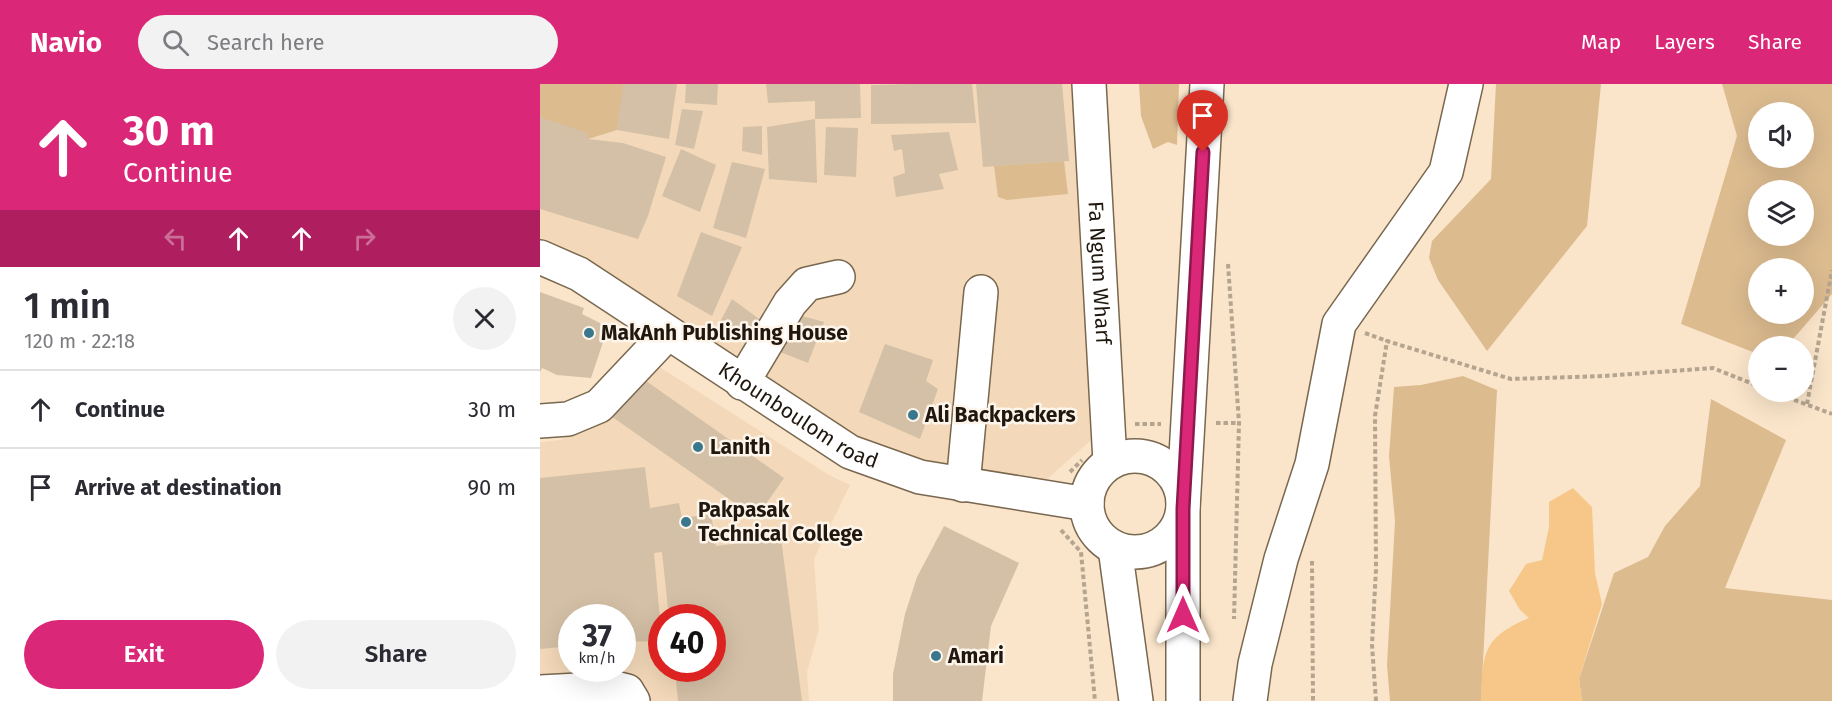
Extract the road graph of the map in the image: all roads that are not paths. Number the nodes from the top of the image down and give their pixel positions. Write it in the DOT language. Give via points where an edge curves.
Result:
graph roads {
  1 [pos="1089,84"];
  2 [pos="1207,84"];
  3 [pos="1466,84"];
  4 [pos="540,257"];
  5 [pos="838,277"];
  6 [pos="981,292"];
  7 [pos="668,333"];
  8 [pos="742,382"];
  9 [pos="540,421"];
  10 [pos="1110,462"];
  11 [pos="963,485"];
  12 [pos="1087,504"];
  13 [pos="1183,509"];
  14 [pos="1115,548"];
  15 [pos="540,692"];
  16 [pos="633,701"];
  17 [pos="1136,701"];
  18 [pos="1183,701"];
  19 [pos="1250,701"];
  1 -- 10 [label="street, Fa Ngum Wharf"];
  2 -- 13 [label="street"];
  3 -- 19 [label="street" via="1446,172 1340,324 1312,464 1281,559 1255,664"];
  4 -- 7 [label="street, Khounboulom road" via="579,274"];
  5 -- 8 [label="street" via="807,284 790,303"];
  6 -- 11 [label="street"];
  7 -- 8 [label="street, Khounboulom road"];
  7 -- 9 [label="street" via="599,406 568,419"];
  8 -- 11 [label="street, Khounboulom road" via="850,452 920,477"];
  10 -- 12 [label="street" via="1093,480"];
  10 -- 13 [label="street" via="1131,455 1152,458 1175,478"];
  11 -- 12 [label="street, Khounboulom road"];
  12 -- 14 [label="street" via="1095,530"];
  13 -- 14 [label="street" via="1171,536 1160,546 1130,552"];
  13 -- 18 [label="street"];
  14 -- 17 [label="street"];
  15 -- 16 [label="street" via="615,688 627,691"];
}
